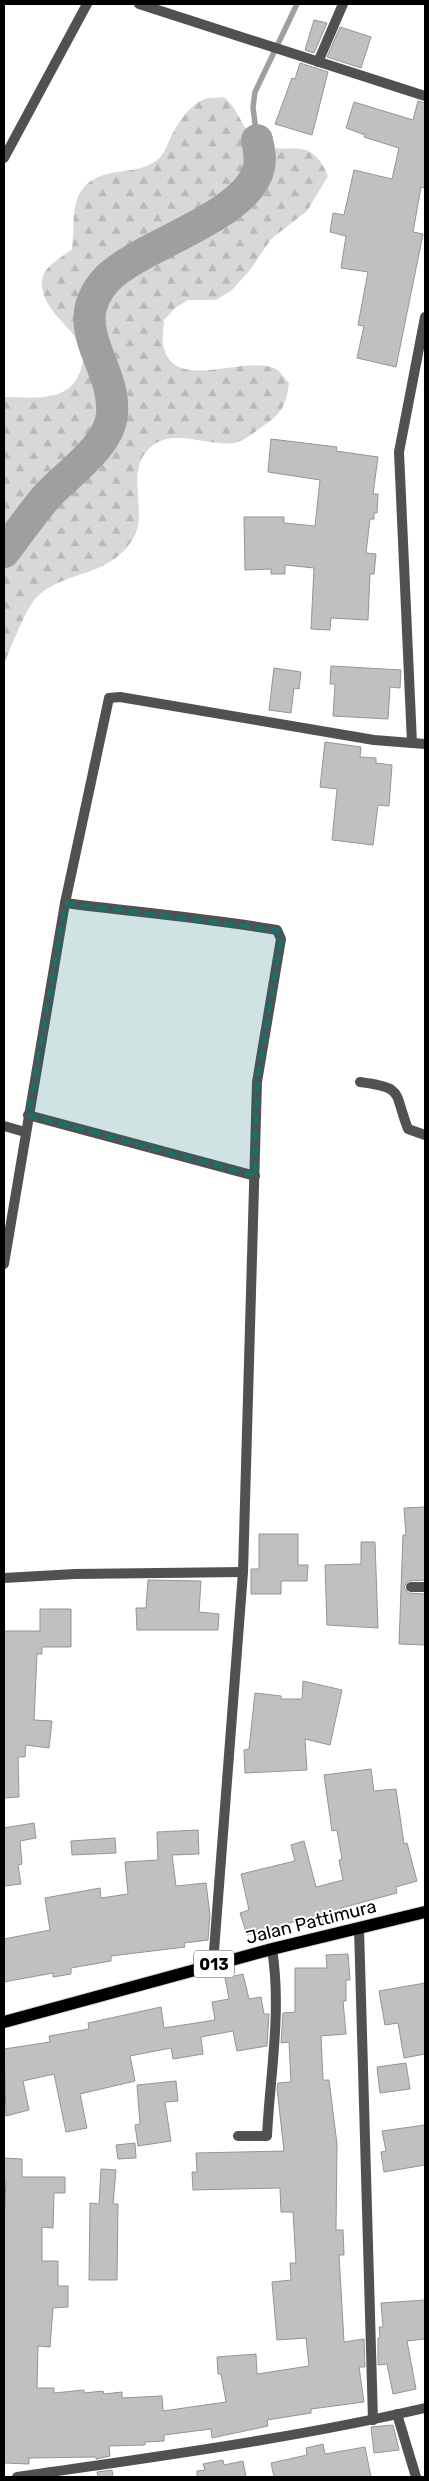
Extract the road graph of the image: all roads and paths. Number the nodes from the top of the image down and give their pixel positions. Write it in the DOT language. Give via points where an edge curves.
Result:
graph roads {
  1 [pos="87,4"];
  2 [pos="139,4"];
  3 [pos="343,4"];
  4 [pos="318,62"];
  5 [pos="425,96"];
  6 [pos="4,158"];
  7 [pos="425,317"];
  8 [pos="412,743"];
  9 [pos="425,744"];
  10 [pos="65,902"];
  11 [pos="360,1082"];
  12 [pos="28,1115"];
  13 [pos="4,1126"];
  14 [pos="26,1132"];
  15 [pos="425,1135"];
  16 [pos="255,1176"];
  17 [pos="4,1264"];
  18 [pos="243,1572"];
  19 [pos="4,1578"];
  20 [pos="411,1587"];
  21 [pos="425,1588"];
  22 [pos="425,1912"];
  23 [pos="358,1928"];
  24 [pos="272,1949"];
  25 [pos="214,1964"];
  26 [pos="4,2022"];
  27 [pos="238,2136"];
  28 [pos="425,2408"];
  29 [pos="397,2414"];
  30 [pos="373,2420"];
  31 [pos="17,2477"];
  32 [pos="416,2477"];
  1 -- 6 [label="street"];
  2 -- 4 [label="street"];
  3 -- 4 [label="street"];
  4 -- 5 [label="street"];
  7 -- 8 [label="street" via="399,452"];
  8 -- 9 [label="street"];
  8 -- 10 [label="street" via="374,740 120,697 109,698"];
  10 -- 12 [label="street"];
  10 -- 16 [label="street" via="236,923 276,930 280,934 257,1082"];
  11 -- 15 [label="street" via="394,1090 408,1129"];
  12 -- 14 [label="street"];
  12 -- 16 [label="street"];
  13 -- 14 [label="street"];
  14 -- 17 [label="street"];
  16 -- 18 [label="street"];
  18 -- 19 [label="street"];
  18 -- 25 [label="street"];
  20 -- 21 [label="street"];
  22 -- 23 [label="main road, Jalan Pattimura / 013"];
  23 -- 24 [label="main road, Jalan Pattimura / 013"];
  23 -- 30 [label="street"];
  24 -- 25 [label="main road, Jalan Pattimura / 013"];
  24 -- 27 [label="street" via="275,2052 267,2136"];
  25 -- 26 [label="main road, Jalan Pattimura / 013"];
  28 -- 29 [label="street"];
  29 -- 30 [label="street"];
  29 -- 32 [label="street"];
  30 -- 31 [label="street"];
}
